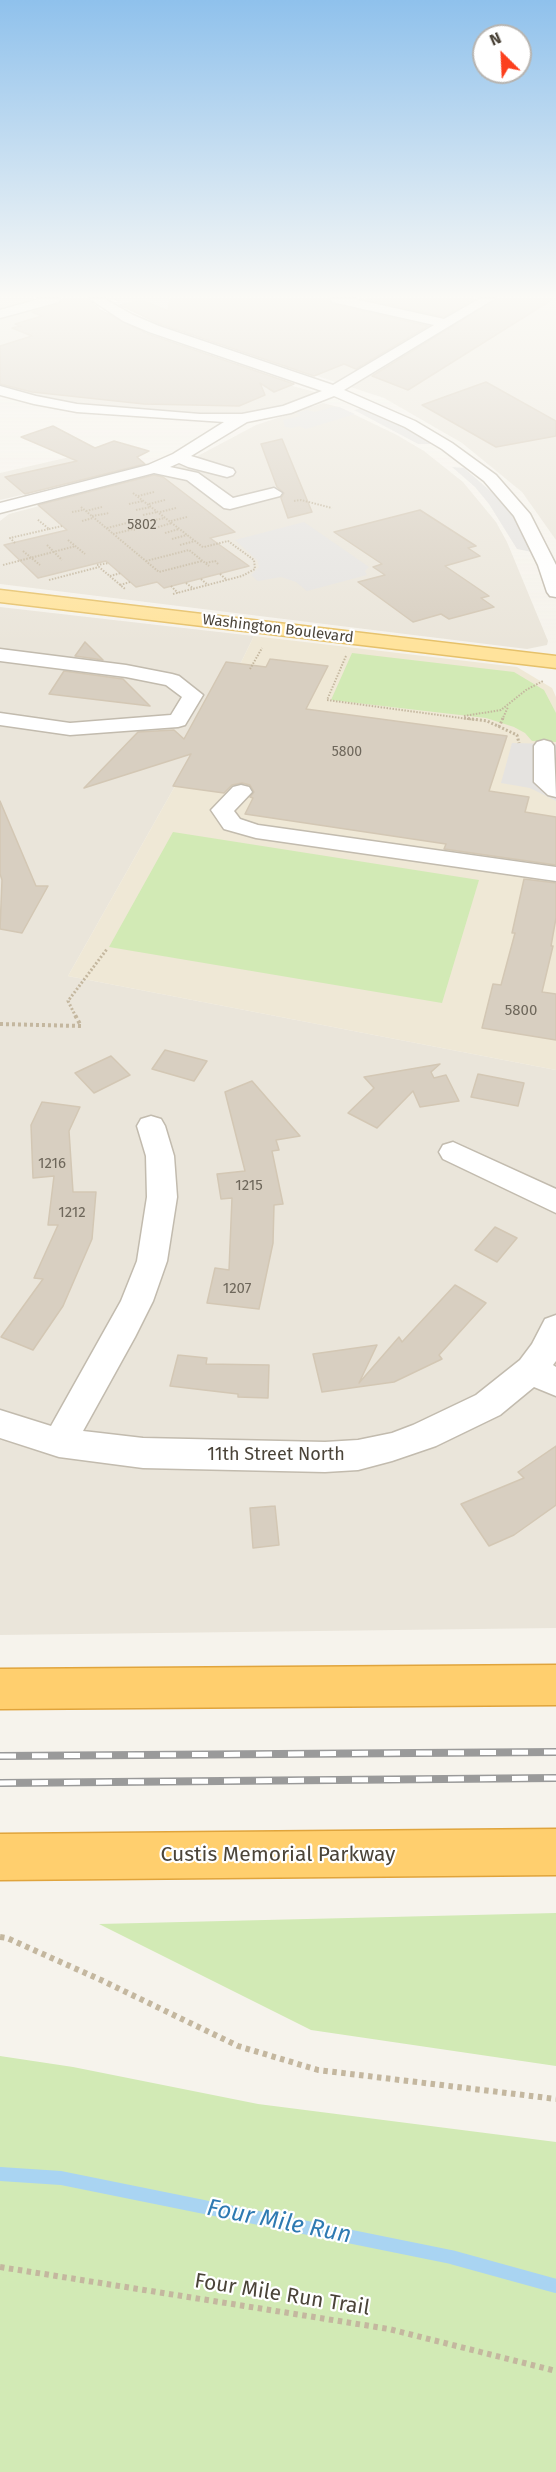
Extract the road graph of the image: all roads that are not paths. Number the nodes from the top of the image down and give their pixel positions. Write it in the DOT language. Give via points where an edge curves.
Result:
graph roads {
  1 [pos="155,414"];
  2 [pos="261,414"];
  3 [pos="309,414"];
  4 [pos="388,414"];
  5 [pos="315,417"];
  6 [pos="242,418"];
  7 [pos="179,457"];
  8 [pos="154,468"];
  9 [pos="227,472"];
  10 [pos="274,493"];
  11 [pos="0,508"];
  12 [pos="552,565"];
  13 [pos="556,592"];
  14 [pos="0,596"];
  15 [pos="0,655"];
  16 [pos="554,669"];
  17 [pos="0,719"];
  18 [pos="544,746"];
  19 [pos="556,790"];
  20 [pos="241,792"];
  21 [pos="556,874"];
  22 [pos="151,1126"];
  23 [pos="453,1152"];
  24 [pos="556,1202"];
  25 [pos="556,1328"];
  26 [pos="544,1376"];
  27 [pos="0,1424"];
  28 [pos="58,1443"];
  29 [pos="556,1685"];
  30 [pos="0,1689"];
  31 [pos="556,1852"];
  32 [pos="0,1857"];
  1 -- 6 [label="street"];
  2 -- 6 [label="street"];
  3 -- 5 [label="street"];
  4 -- 12 [label="street" via="447,446 490,478 522,514"];
  6 -- 7 [label="street"];
  7 -- 8 [label="street"];
  7 -- 9 [label="street"];
  8 -- 10 [label="street" via="192,476 230,504"];
  8 -- 11 [label="street"];
  12 -- 13 [label="street"];
  14 -- 16 [label="main road, Washington Boulevard"];
  15 -- 17 [label="street" via="172,680 193,695 178,721 70,729"];
  18 -- 19 [label="street" via="545,782"];
  20 -- 21 [label="street" via="222,810 232,824 255,831"];
  22 -- 28 [label="street" via="160,1156 162,1197 153,1261 119,1337"];
  23 -- 24 [label="street"];
  25 -- 26 [label="street, 11th Street North" via="544,1353"];
  26 -- 28 [label="street, 11th Street North" via="460,1420 400,1445 353,1455 161,1454"];
  27 -- 28 [label="street, 11th Street North"];
  29 -- 30 [label="highway"];
  31 -- 32 [label="highway, Custis Memorial Parkway"];
}
